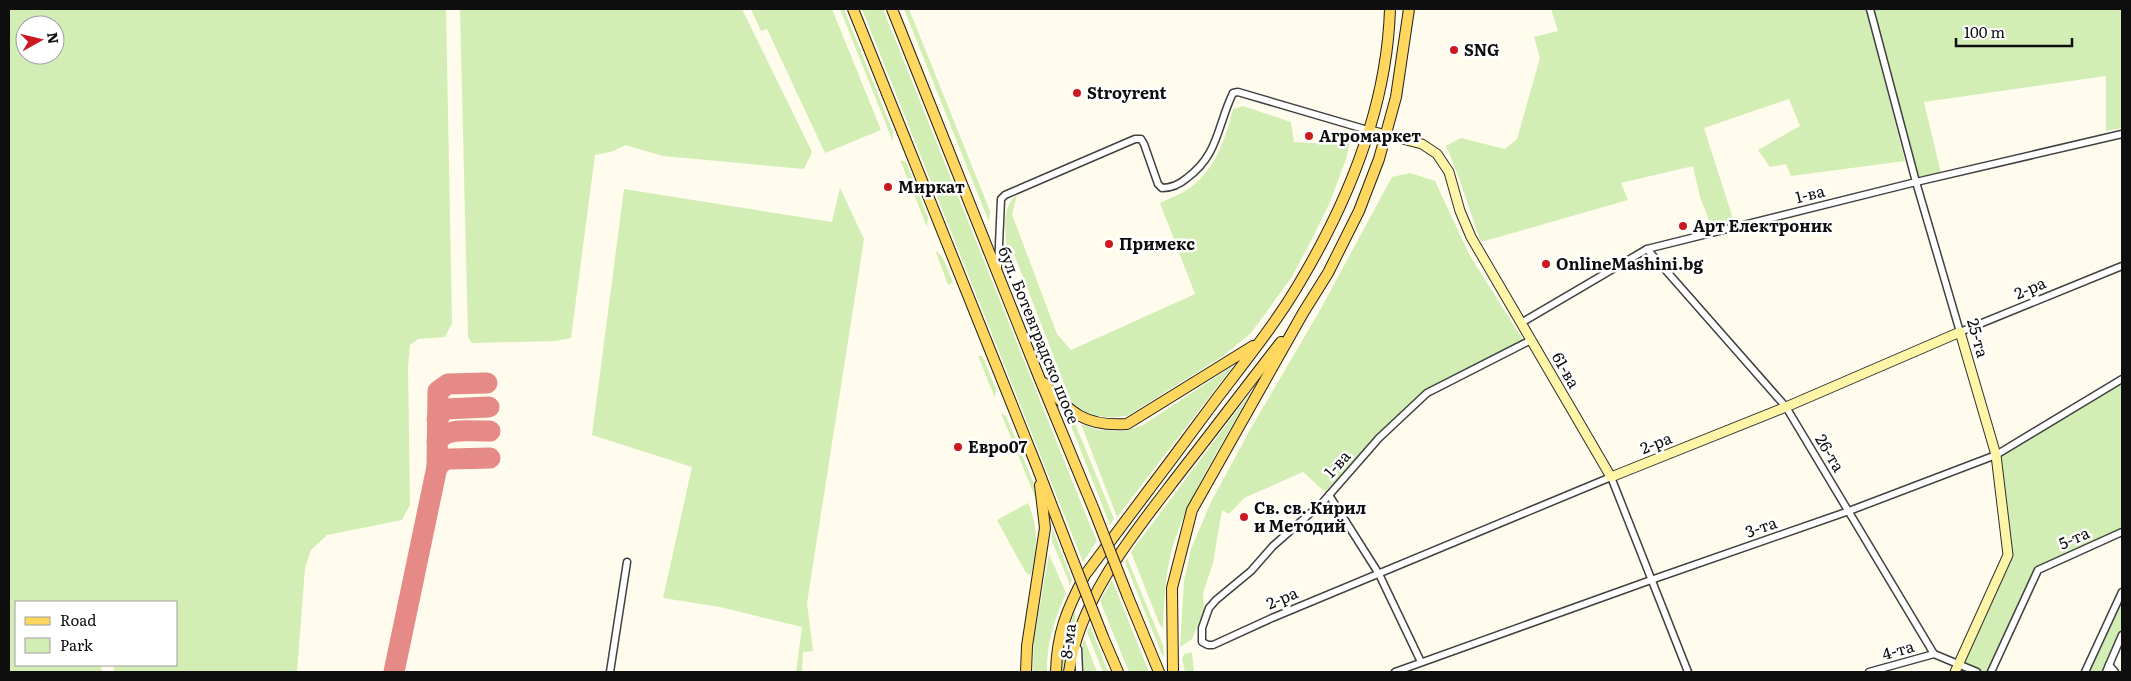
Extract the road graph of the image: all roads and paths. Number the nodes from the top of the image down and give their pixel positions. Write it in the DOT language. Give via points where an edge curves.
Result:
graph roads {
  1 [pos="853,9"];
  2 [pos="892,9"];
  3 [pos="1390,9"];
  4 [pos="1409,9"];
  5 [pos="1870,9"];
  6 [pos="1371,131"];
  7 [pos="2122,134"];
  8 [pos="1386,135"];
  9 [pos="1916,182"];
  10 [pos="1647,248"];
  11 [pos="2122,266"];
  12 [pos="998,274"];
  13 [pos="1302,313"];
  14 [pos="1521,323"];
  15 [pos="1960,332"];
  16 [pos="1531,340"];
  17 [pos="1258,343"];
  18 [pos="1039,377"];
  19 [pos="2122,379"];
  20 [pos="1786,406"];
  21 [pos="1996,455"];
  22 [pos="1037,467"];
  23 [pos="1611,477"];
  24 [pos="1328,495"];
  25 [pos="1849,511"];
  26 [pos="2122,532"];
  27 [pos="628,562"];
  28 [pos="1379,574"];
  29 [pos="1651,580"];
  30 [pos="2122,592"];
  31 [pos="1085,614"];
  32 [pos="2122,635"];
  33 [pos="1202,642"];
  34 [pos="1934,654"];
  35 [pos="1421,662"];
  36 [pos="2109,665"];
  37 [pos="1957,668"];
  38 [pos="1406,670"];
  39 [pos="610,672"];
  40 [pos="1026,672"];
  41 [pos="1056,672"];
  42 [pos="1069,672"];
  43 [pos="1079,672"];
  44 [pos="1118,672"];
  45 [pos="1159,672"];
  46 [pos="1173,672"];
  47 [pos="1395,672"];
  48 [pos="1688,672"];
  49 [pos="1869,672"];
  50 [pos="1976,672"];
  51 [pos="1991,672"];
  52 [pos="2086,672"];
  53 [pos="2106,672"];
  54 [pos="2115,672"];
  1 -- 22 [label="main road"];
  2 -- 12 [label="main road, бул. Ботевградско шосе"];
  3 -- 6 [label="main road" via="1386,60"];
  4 -- 8 [label="main road" via="1396,97"];
  5 -- 9 [label="street, 25-та"];
  6 -- 8 [label="street, 61-ва"];
  6 -- 12 [label="street" via="1233,93 1212,152 1200,169 1169,188 1158,184 1144,144 1141,139 1135,139 1001,199"];
  6 -- 17 [label="main road" via="1341,207 1300,283"];
  7 -- 9 [label="street, 1-ва"];
  8 -- 13 [label="main road" via="1359,211 1328,273"];
  8 -- 14 [label="street, 61-ва" via="1422,144 1437,154 1449,172 1471,237"];
  9 -- 10 [label="street, 1-ва"];
  9 -- 15 [label="street, 25-та"];
  10 -- 14 [label="street, 1-ва"];
  10 -- 20 [label="street, 26-та"];
  11 -- 15 [label="street, 2-ра"];
  12 -- 18 [label="main road, бул. Ботевградско шосе"];
  13 -- 31 [label="main road" via="1150,513"];
  13 -- 46 [label="main road" via="1192,510 1172,588"];
  14 -- 16 [label="street, 61-ва"];
  15 -- 20 [label="street, 2-ра"];
  15 -- 21 [label="street, 25-та"];
  16 -- 23 [label="street, 61-ва"];
  16 -- 24 [label="street, 1-ва" via="1427,393 1379,438"];
  17 -- 18 [label="main road" via="1127,424 1106,425 1084,418 1071,411"];
  17 -- 41 [label="main road" via="1085,575 1068,609 1056,648"];
  18 -- 45 [label="main road, бул. Ботевградско шосе, bridge"];
  19 -- 21 [label="street, 3-та"];
  20 -- 23 [label="street, 2-ра"];
  20 -- 25 [label="street, 26-та"];
  21 -- 25 [label="street, 3-та"];
  21 -- 37 [label="street, 25-та" via="2008,555"];
  22 -- 40 [label="main road" via="1045,528"];
  22 -- 44 [label="main road, bridge"];
  23 -- 28 [label="street, 2-ра"];
  23 -- 29 [label="street, 61-ва"];
  24 -- 28 [label="street"];
  24 -- 33 [label="street, 1-ва" via="1209,608 1202,628"];
  25 -- 29 [label="street, 3-та"];
  25 -- 34 [label="street, 26-та"];
  26 -- 51 [label="street, 5-та" via="2038,570"];
  27 -- 39 [label="street"];
  28 -- 33 [label="street, 2-ра" via="1213,644"];
  28 -- 35 [label="street"];
  29 -- 35 [label="street, 3-та"];
  29 -- 48 [label="street, 61-ва"];
  30 -- 52 [label="street"];
  31 -- 42 [label="main road"];
  31 -- 43 [label="street, 8-ма" via="1077,655"];
  32 -- 36 [label="street"];
  34 -- 37 [label="street"];
  34 -- 49 [label="street, 4-та"];
  35 -- 38 [label="street, 3-та"];
  36 -- 53 [label="street"];
  36 -- 54 [label="street"];
  37 -- 50 [label="street"];
  38 -- 47 [label="street, 3-та"];
}
